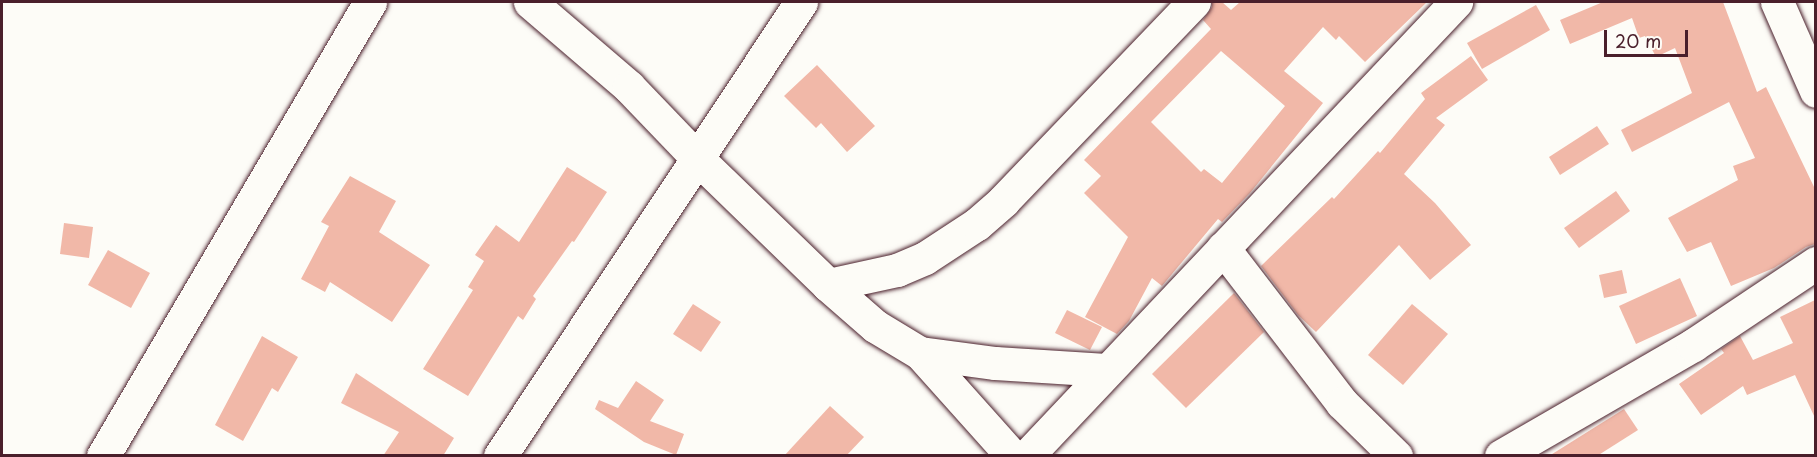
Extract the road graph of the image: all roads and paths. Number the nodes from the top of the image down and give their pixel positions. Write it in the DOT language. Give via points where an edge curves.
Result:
graph roads {
  1 [pos="370,2"];
  2 [pos="530,2"];
  3 [pos="801,2"];
  4 [pos="1194,2"];
  5 [pos="1456,2"];
  6 [pos="1777,2"];
  7 [pos="1815,91"];
  8 [pos="697,158"];
  9 [pos="1223,248"];
  10 [pos="1815,264"];
  11 [pos="828,285"];
  12 [pos="920,353"];
  13 [pos="1106,370"];
  14 [pos="103,456"];
  15 [pos="500,456"];
  16 [pos="1012,456"];
  17 [pos="1027,456"];
  18 [pos="1396,456"];
  19 [pos="1501,456"];
  1 -- 14 [label="street"];
  2 -- 8 [label="street" via="628,87"];
  3 -- 8 [label="street"];
  4 -- 11 [label="street" via="977,224 925,258 897,270"];
  5 -- 9 [label="street"];
  6 -- 7 [label="street"];
  8 -- 11 [label="street"];
  8 -- 15 [label="street"];
  9 -- 13 [label="street"];
  9 -- 18 [label="street" via="1342,403"];
  10 -- 19 [label="street" via="1693,345"];
  11 -- 12 [label="street" via="875,326"];
  12 -- 13 [label="street" via="994,363"];
  12 -- 16 [label="street"];
  13 -- 17 [label="street"];
}
